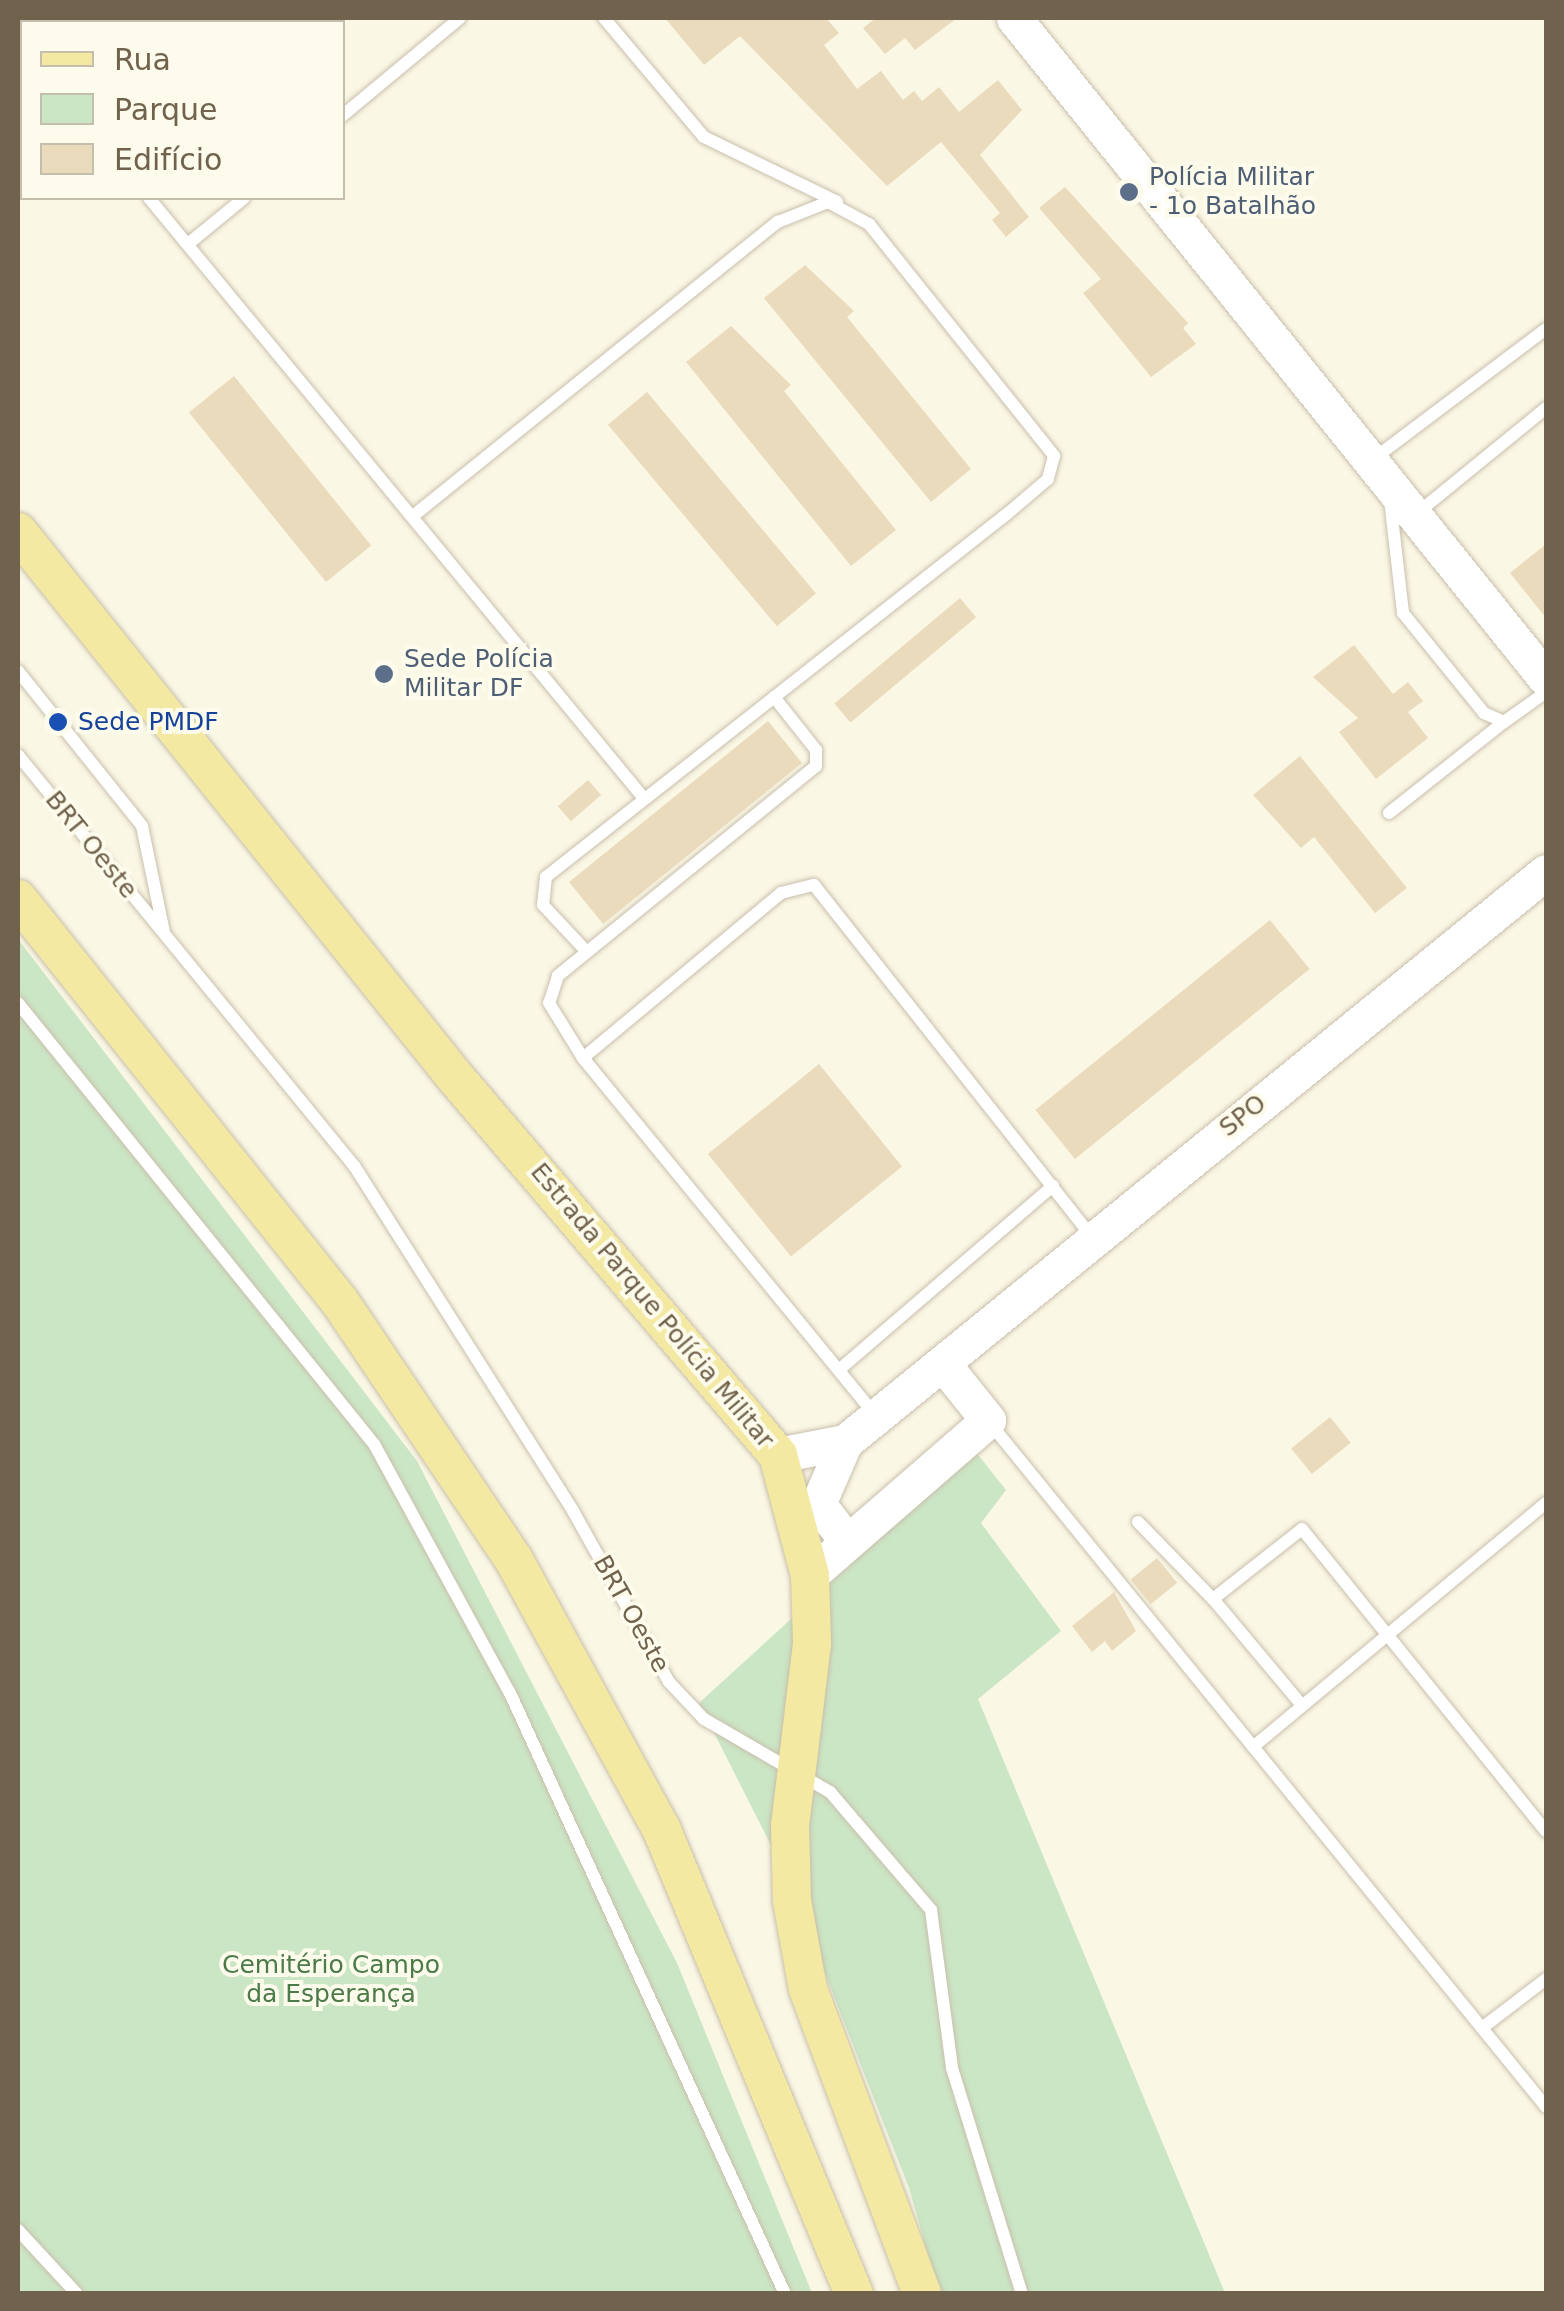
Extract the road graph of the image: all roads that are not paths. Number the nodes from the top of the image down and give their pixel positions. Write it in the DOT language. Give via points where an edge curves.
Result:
graph roads {
  1 [pos="460,18"];
  2 [pos="604,18"];
  3 [pos="1014,18"];
  4 [pos="345,114"];
  5 [pos="151,200"];
  6 [pos="242,200"];
  7 [pos="843,206"];
  8 [pos="188,244"];
  9 [pos="1546,329"];
  10 [pos="1546,408"];
  11 [pos="1380,473"];
  12 [pos="1414,515"];
  13 [pos="413,516"];
  14 [pos="18,532"];
  15 [pos="18,671"];
  16 [pos="1546,679"];
  17 [pos="1546,692"];
  18 [pos="774,697"];
  19 [pos="1504,722"];
  20 [pos="18,755"];
  21 [pos="642,796"];
  22 [pos="1390,812"];
  23 [pos="1546,872"];
  24 [pos="18,899"];
  25 [pos="164,934"];
  26 [pos="586,951"];
  27 [pos="18,1003"];
  28 [pos="583,1058"];
  29 [pos="1052,1186"];
  30 [pos="1094,1238"];
  31 [pos="944,1365"];
  32 [pos="840,1368"];
  33 [pos="876,1417"];
  34 [pos="988,1420"];
  35 [pos="846,1442"];
  36 [pos="778,1454"];
  37 [pos="1546,1502"];
  38 [pos="1138,1522"];
  39 [pos="847,1541"];
  40 [pos="810,1575"];
  41 [pos="1213,1599"];
  42 [pos="1386,1635"];
  43 [pos="1300,1703"];
  44 [pos="1253,1746"];
  45 [pos="798,1775"];
  46 [pos="1546,1832"];
  47 [pos="1546,1979"];
  48 [pos="1482,2028"];
  49 [pos="1546,2107"];
  50 [pos="18,2230"];
  51 [pos="77,2294"];
  52 [pos="785,2294"];
  53 [pos="854,2294"];
  54 [pos="922,2294"];
  55 [pos="1022,2294"];
  1 -- 4 [label="lane"];
  2 -- 7 [label="lane" via="704,137"];
  3 -- 11 [label="street"];
  5 -- 8 [label="lane"];
  6 -- 8 [label="lane"];
  7 -- 13 [label="lane" via="812,204 778,222"];
  7 -- 18 [label="lane" via="961,334 1054,463 1020,504"];
  8 -- 13 [label="lane"];
  9 -- 11 [label="lane"];
  10 -- 12 [label="lane"];
  11 -- 12 [label="street"];
  11 -- 19 [label="lane" via="1404,613 1484,714"];
  12 -- 16 [label="street"];
  13 -- 21 [label="lane"];
  14 -- 36 [label="main road, Estrada Parque Polícia Militar" via="455,1077"];
  15 -- 25 [label="lane, BRT Oeste" via="142,826"];
  17 -- 19 [label="lane"];
  18 -- 21 [label="lane"];
  18 -- 26 [label="lane" via="816,750 816,766"];
  19 -- 22 [label="lane"];
  20 -- 25 [label="lane, BRT Oeste"];
  21 -- 26 [label="lane" via="543,882 544,906"];
  23 -- 30 [label="street, SPO"];
  24 -- 53 [label="main road" via="336,1298 514,1560 662,1828"];
  25 -- 45 [label="lane, BRT Oeste" via="356,1167 573,1511 668,1682 704,1719"];
  26 -- 28 [label="lane" via="548,998"];
  27 -- 52 [label="lane" via="374,1444 510,1692"];
  28 -- 29 [label="lane" via="782,893 814,885"];
  28 -- 32 [label="lane"];
  29 -- 30 [label="lane"];
  29 -- 32 [label="lane"];
  30 -- 31 [label="street, SPO"];
  31 -- 33 [label="street, SPO"];
  31 -- 34 [label="street"];
  32 -- 33 [label="lane"];
  33 -- 35 [label="street, SPO"];
  34 -- 39 [label="street"];
  34 -- 44 [label="lane"];
  35 -- 36 [label="street, SPO"];
  35 -- 39 [label="street" via="818,1504"];
  36 -- 40 [label="main road, Estrada Parque Polícia Militar"];
  37 -- 42 [label="lane"];
  38 -- 41 [label="lane"];
  39 -- 40 [label="street"];
  40 -- 45 [label="main road, Estrada Parque Polícia Militar" via="810,1697"];
  41 -- 42 [label="lane" via="1302,1529"];
  41 -- 43 [label="lane"];
  42 -- 43 [label="lane"];
  42 -- 46 [label="lane"];
  43 -- 44 [label="lane"];
  44 -- 48 [label="lane"];
  45 -- 54 [label="main road, Estrada Parque Polícia Militar" via="792,1901 808,1989"];
  45 -- 55 [label="lane, BRT Oeste" via="830,1792 889,1851 931,1910 952,2068"];
  47 -- 48 [label="lane"];
  48 -- 49 [label="lane"];
  50 -- 51 [label="lane"];
}
